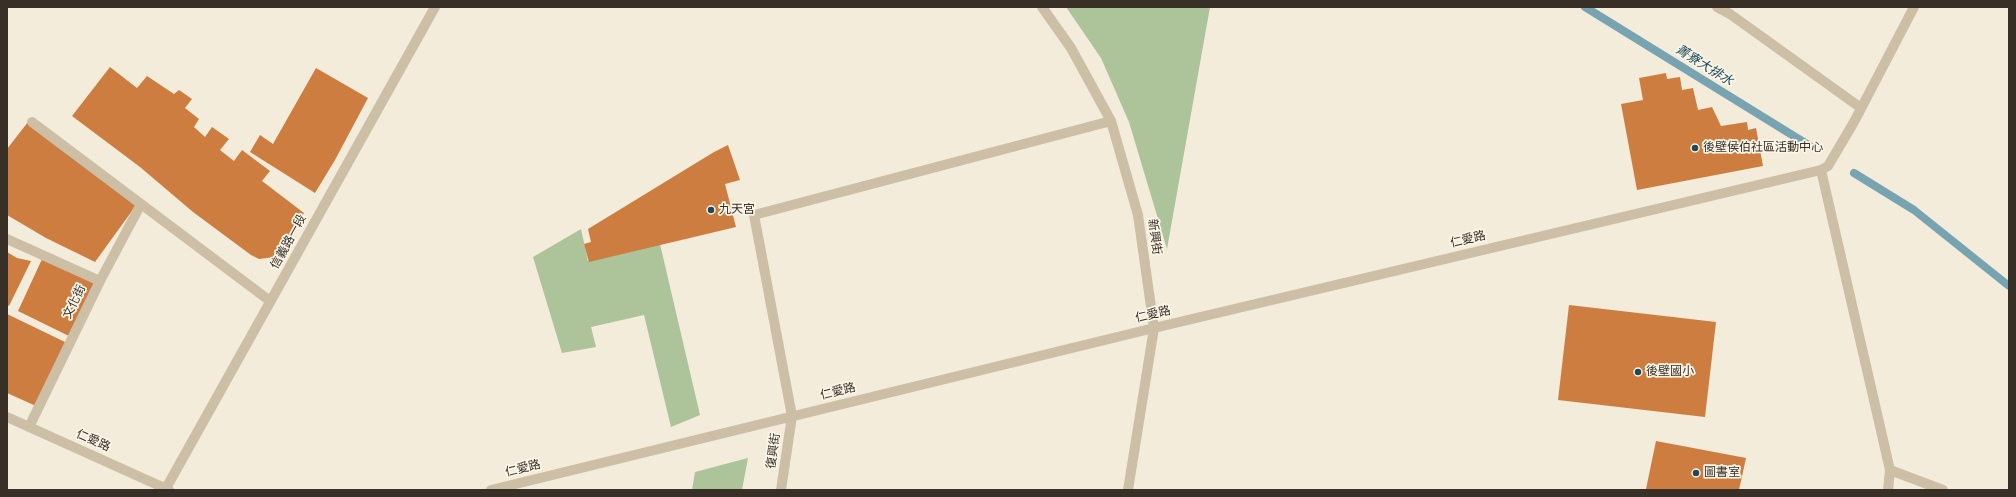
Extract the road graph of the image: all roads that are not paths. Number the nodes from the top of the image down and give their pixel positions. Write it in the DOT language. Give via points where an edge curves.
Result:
graph roads {
  1 [pos="435,7"];
  2 [pos="1042,7"];
  3 [pos="1717,7"];
  4 [pos="1914,7"];
  5 [pos="1861,108"];
  6 [pos="1111,121"];
  7 [pos="32,122"];
  8 [pos="1821,170"];
  9 [pos="141,204"];
  10 [pos="7,239"];
  11 [pos="100,281"];
  12 [pos="270,301"];
  13 [pos="1154,328"];
  14 [pos="792,416"];
  15 [pos="7,417"];
  16 [pos="29,427"];
  17 [pos="1890,470"];
  18 [pos="167,490"];
  19 [pos="491,490"];
  20 [pos="781,490"];
  21 [pos="1128,490"];
  22 [pos="1888,490"];
  23 [pos="1943,490"];
  1 -- 12 [label="street, 信義路一段"];
  2 -- 6 [label="street, 新興街" via="1071,48"];
  3 -- 5 [label="street"];
  4 -- 5 [label="street"];
  5 -- 8 [label="street" via="1828,166"];
  6 -- 13 [label="street, 新興街" via="1138,215"];
  6 -- 14 [label="street, 復興街" via="754,215"];
  7 -- 9 [label="street"];
  8 -- 13 [label="street, 仁愛路"];
  8 -- 17 [label="street"];
  9 -- 11 [label="street"];
  9 -- 12 [label="street"];
  10 -- 11 [label="street, 文化街"];
  11 -- 16 [label="street, 文化街"];
  12 -- 18 [label="street, 信義路一段"];
  13 -- 14 [label="street, 仁愛路"];
  13 -- 21 [label="street, 新興街"];
  14 -- 19 [label="street, 仁愛路"];
  14 -- 20 [label="street, 復興街"];
  15 -- 16 [label="street, 仁愛路"];
  16 -- 18 [label="street, 仁愛路"];
  17 -- 22 [label="street"];
  17 -- 23 [label="street"];
}
